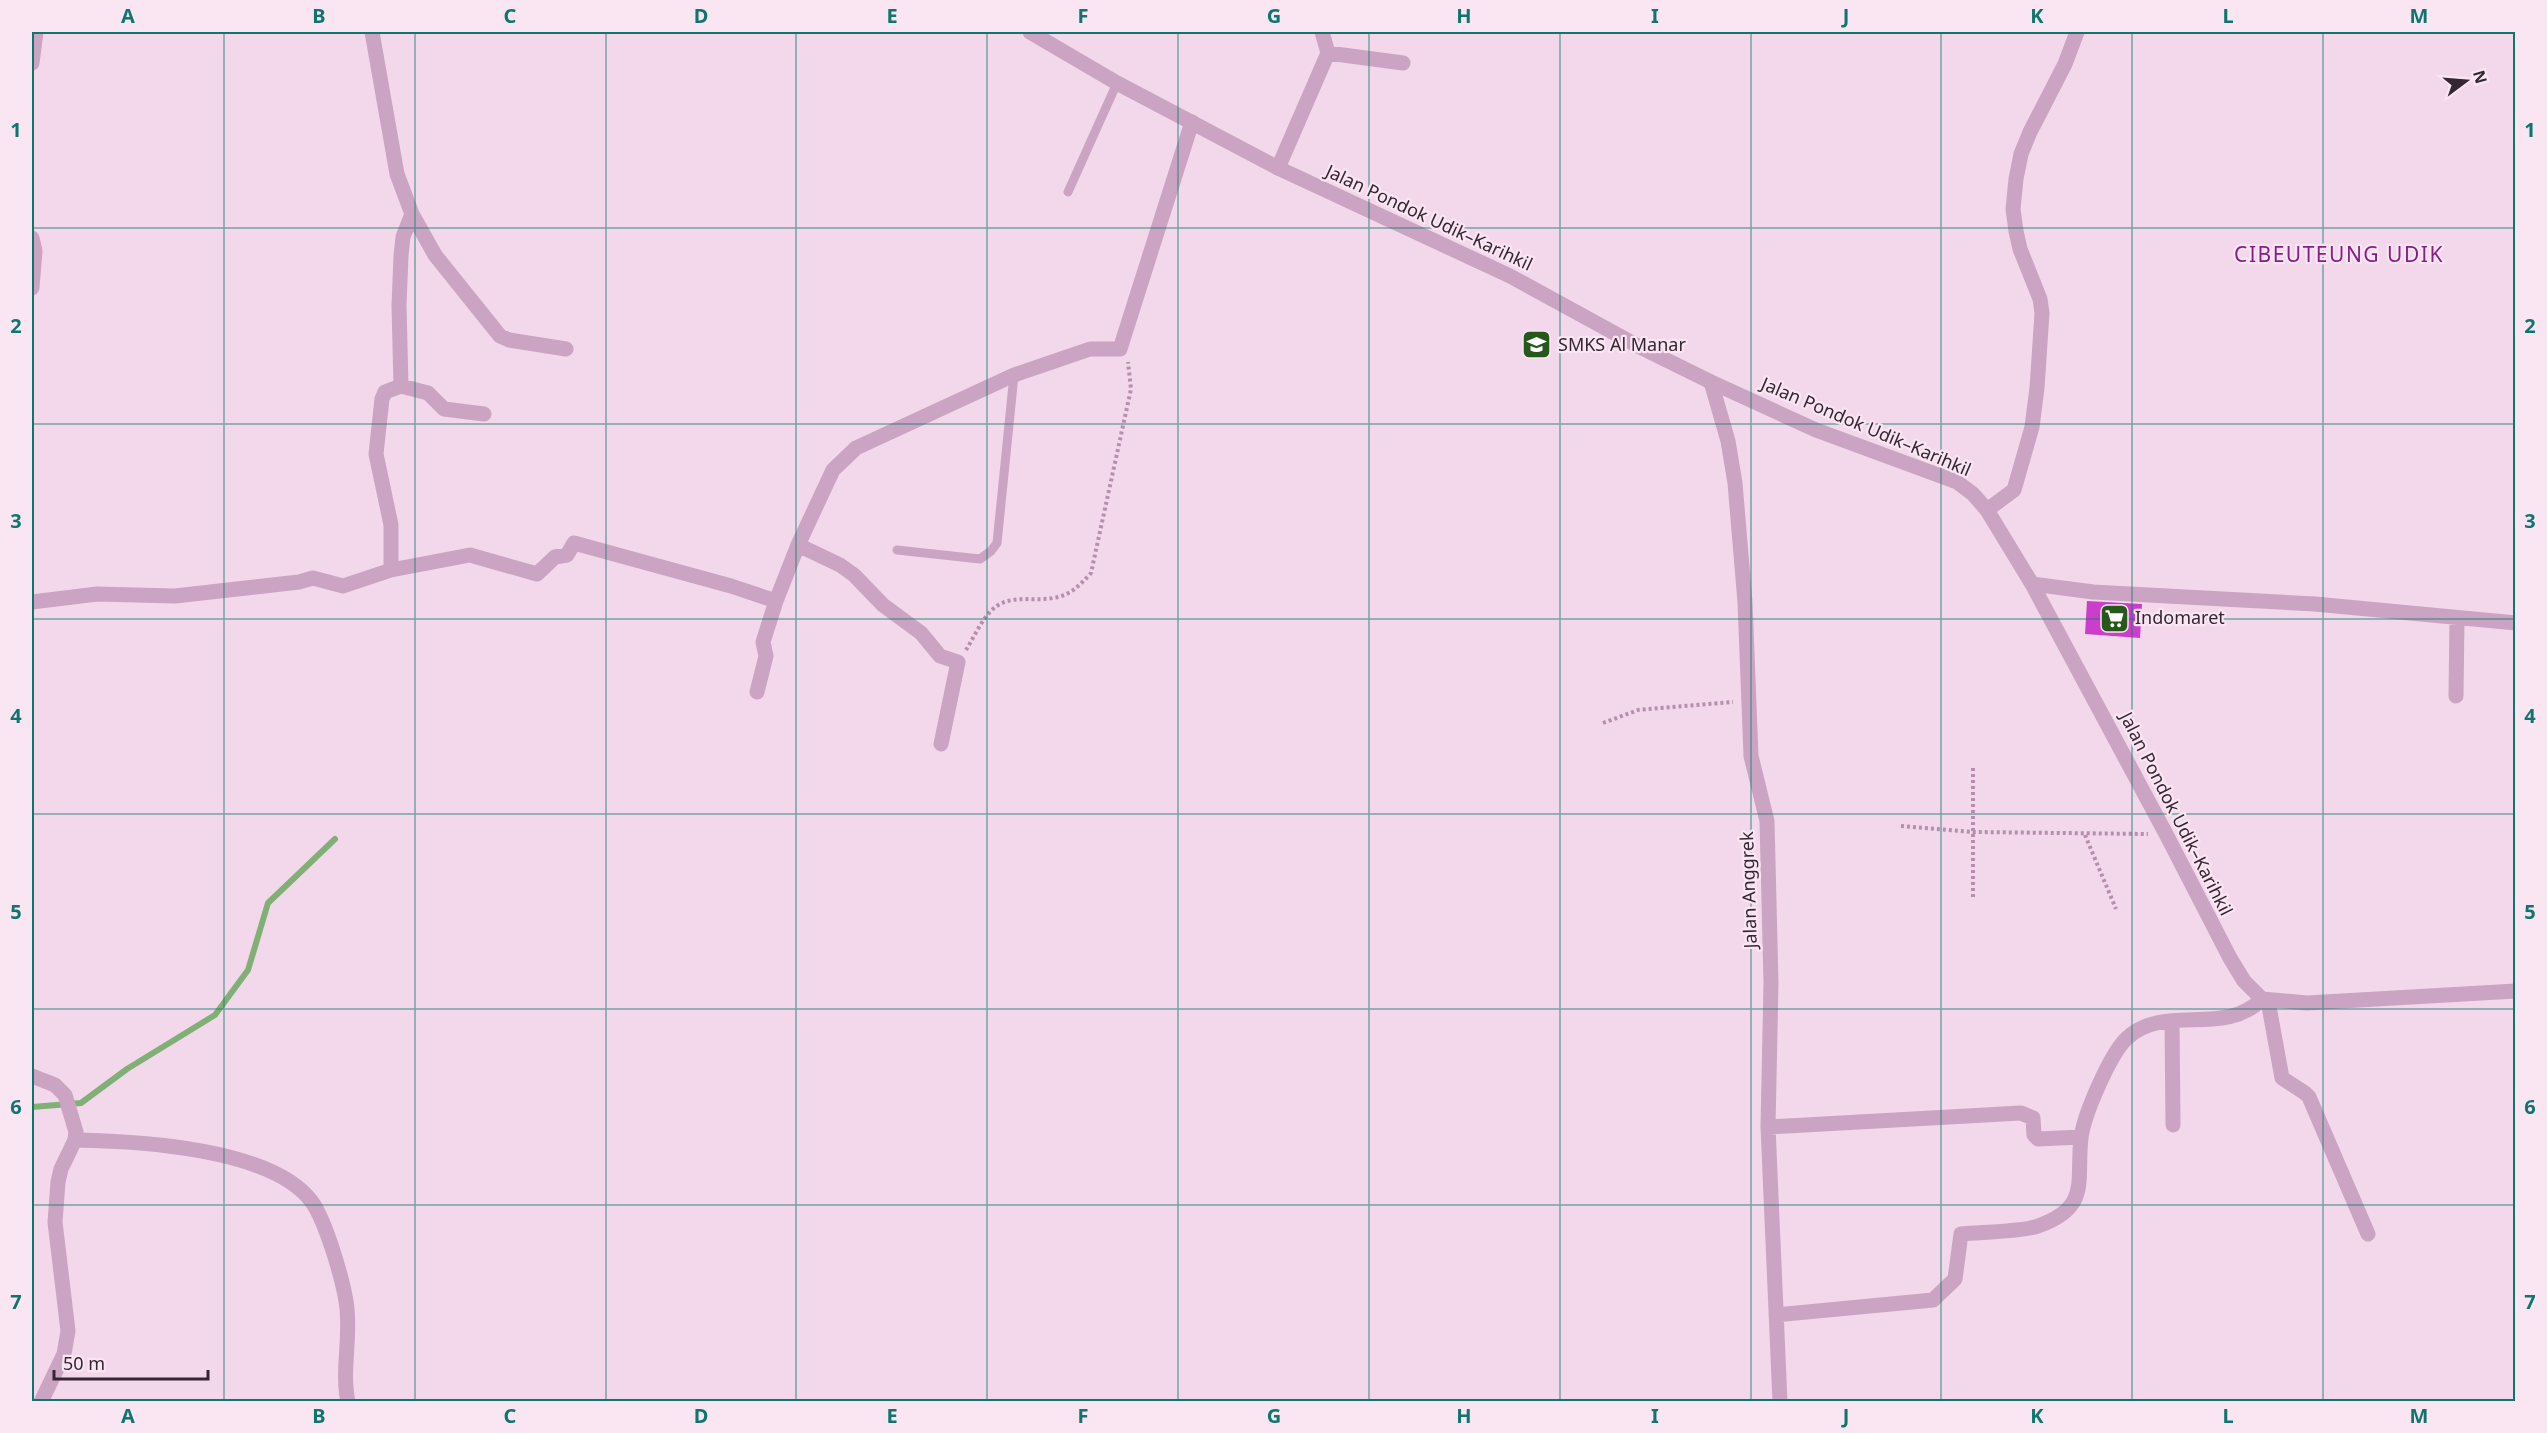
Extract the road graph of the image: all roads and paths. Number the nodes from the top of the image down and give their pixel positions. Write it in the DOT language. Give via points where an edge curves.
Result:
graph roads {
  1 [pos="36,32"];
  2 [pos="372,32"];
  3 [pos="1030,32"];
  4 [pos="1322,32"];
  5 [pos="2077,32"];
  6 [pos="1328,53"];
  7 [pos="32,63"];
  8 [pos="1403,63"];
  9 [pos="1117,83"];
  10 [pos="1192,122"];
  11 [pos="1278,168"];
  12 [pos="1068,192"];
  13 [pos="412,214"];
  14 [pos="32,238"];
  15 [pos="32,288"];
  16 [pos="1120,349"];
  17 [pos="566,350"];
  18 [pos="1014,375"];
  19 [pos="1711,381"];
  20 [pos="401,386"];
  21 [pos="484,414"];
  22 [pos="1987,510"];
  23 [pos="798,545"];
  24 [pos="897,550"];
  25 [pos="392,570"];
  26 [pos="2032,584"];
  27 [pos="776,601"];
  28 [pos="32,602"];
  29 [pos="2457,618"];
  30 [pos="2516,623"];
  31 [pos="958,662"];
  32 [pos="758,692"];
  33 [pos="2456,696"];
  34 [pos="1748,701"];
  35 [pos="1603,723"];
  36 [pos="941,744"];
  37 [pos="1973,768"];
  38 [pos="1901,826"];
  39 [pos="1974,832"];
  40 [pos="2166,834"];
  41 [pos="2085,835"];
  42 [pos="1973,897"];
  43 [pos="2116,909"];
  44 [pos="2516,991"];
  45 [pos="2265,1000"];
  46 [pos="2172,1022"];
  47 [pos="32,1076"];
  48 [pos="2173,1125"];
  49 [pos="1768,1127"];
  50 [pos="76,1136"];
  51 [pos="2081,1137"];
  52 [pos="2368,1234"];
  53 [pos="1776,1315"];
  54 [pos="41,1401"];
  55 [pos="348,1401"];
  56 [pos="1780,1401"];
  1 -- 7 [label="street"];
  2 -- 13 [label="street" via="397,174"];
  3 -- 9 [label="street, Jalan Pondok Udik–Karihkil"];
  4 -- 6 [label="street"];
  5 -- 22 [label="street" via="2030,132 2016,179 2016,231 2042,313 2037,388 2032,427 2014,490"];
  6 -- 8 [label="street"];
  6 -- 11 [label="street"];
  9 -- 10 [label="street, Jalan Pondok Udik–Karihkil"];
  9 -- 12 [label="lane"];
  10 -- 11 [label="street, Jalan Pondok Udik–Karihkil"];
  10 -- 16 [label="street"];
  11 -- 19 [label="street, Jalan Pondok Udik–Karihkil" via="1510,276"];
  13 -- 17 [label="street" via="435,255 500,336"];
  13 -- 20 [label="street" via="401,256"];
  14 -- 15 [label="street"];
  16 -- 18 [label="street" via="1090,349"];
  16 -- 31 [label="path" via="1128,360 1131,389 1091,573 1073,591 1053,598 1022,598 991,611"];
  18 -- 23 [label="street" via="845,456 833,470"];
  18 -- 24 [label="lane" via="997,543 980,559"];
  19 -- 22 [label="street, Jalan Pondok Udik–Karihkil" via="1816,430 1957,482"];
  19 -- 34 [label="street, Jalan Anggrek" via="1735,483"];
  20 -- 21 [label="street" via="428,393 444,409"];
  20 -- 25 [label="street" via="385,392 382,399 376,454 391,525"];
  22 -- 26 [label="street, Jalan Pondok Udik–Karihkil"];
  23 -- 27 [label="street"];
  23 -- 31 [label="street" via="854,575 883,605 921,633 940,656"];
  25 -- 27 [label="street" via="470,555 537,574 555,557 567,555 574,543"];
  25 -- 28 [label="street" via="343,586 313,578 175,596 97,594"];
  26 -- 29 [label="street" via="2093,592 2315,604"];
  26 -- 40 [label="street, Jalan Pondok Udik–Karihkil"];
  27 -- 32 [label="street" via="763,642 766,656"];
  29 -- 30 [label="street"];
  29 -- 33 [label="street"];
  31 -- 36 [label="street"];
  34 -- 35 [label="path" via="1638,710"];
  34 -- 49 [label="street, Jalan Anggrek" via="1751,756 1767,821 1772,983"];
  37 -- 39 [label="path"];
  38 -- 39 [label="path"];
  39 -- 41 [label="path"];
  39 -- 42 [label="path"];
  40 -- 41 [label="path"];
  40 -- 45 [label="street, Jalan Pondok Udik–Karihkil" via="2230,958 2244,981"];
  41 -- 43 [label="path"];
  44 -- 45 [label="street" via="2307,1003"];
  45 -- 46 [label="street" via="2243,1013 2217,1020"];
  45 -- 52 [label="street" via="2282,1078 2308,1097"];
  46 -- 48 [label="street"];
  46 -- 51 [label="street" via="2151,1023 2124,1040 2093,1100"];
  47 -- 50 [label="street" via="55,1085 65,1095"];
  49 -- 51 [label="street" via="2021,1113 2033,1118 2034,1135 2038,1138"];
  49 -- 53 [label="street, Jalan Anggrek"];
  50 -- 54 [label="street" via="61,1168 55,1222 68,1331 64,1354"];
  50 -- 55 [label="street" via="185,1148 263,1168 300,1190 321,1222 342,1281 348,1325"];
  51 -- 53 [label="street" via="2079,1191 2067,1212 2036,1227 1960,1234 1955,1279 1933,1300"];
  53 -- 56 [label="street, Jalan Anggrek"];
}
